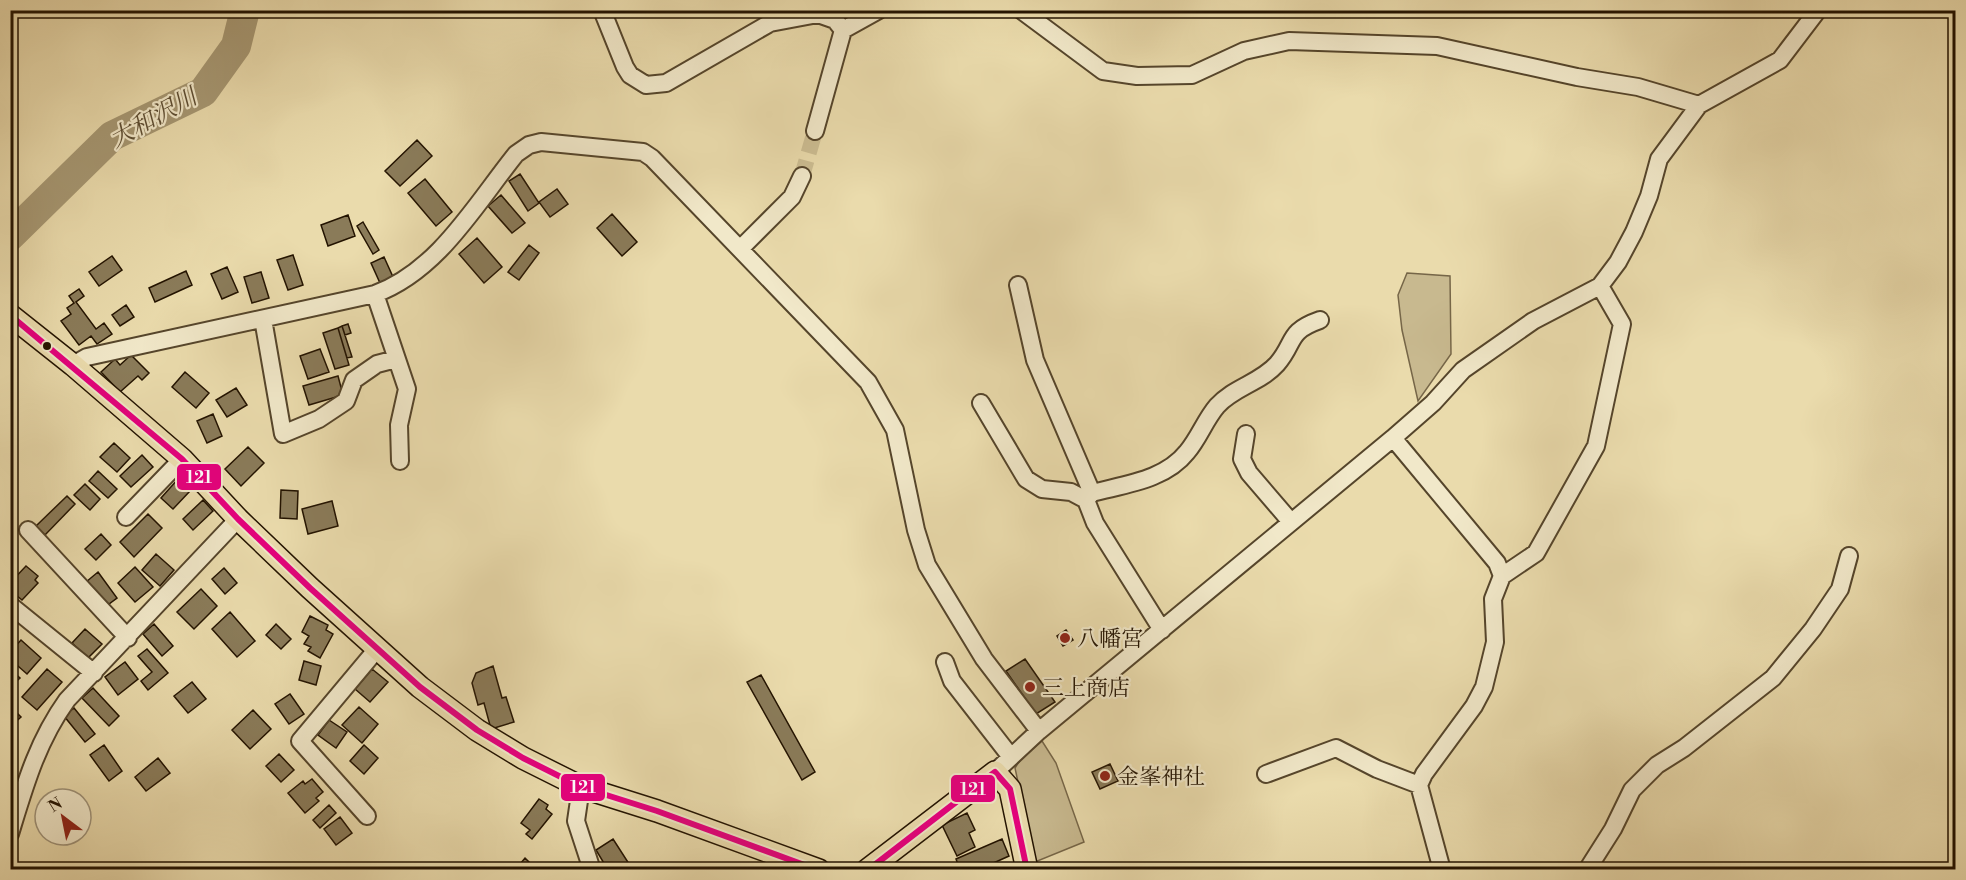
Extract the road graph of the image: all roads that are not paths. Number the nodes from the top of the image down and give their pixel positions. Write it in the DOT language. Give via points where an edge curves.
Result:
graph roads {
  1 [pos="603,10"];
  2 [pos="879,10"];
  3 [pos="1021,10"];
  4 [pos="1818,10"];
  5 [pos="843,30"];
  6 [pos="1699,105"];
  7 [pos="815,131"];
  8 [pos="802,176"];
  9 [pos="740,249"];
  10 [pos="1018,285"];
  11 [pos="1600,286"];
  12 [pos="375,294"];
  13 [pos="10,315"];
  14 [pos="263,319"];
  15 [pos="1320,320"];
  16 [pos="396,359"];
  17 [pos="73,364"];
  18 [pos="981,403"];
  19 [pos="1246,434"];
  20 [pos="1394,438"];
  21 [pos="182,459"];
  22 [pos="400,461"];
  23 [pos="1089,497"];
  24 [pos="126,517"];
  25 [pos="238,519"];
  26 [pos="1292,522"];
  27 [pos="28,530"];
  28 [pos="1849,556"];
  29 [pos="1502,576"];
  30 [pos="10,605"];
  31 [pos="1162,630"];
  32 [pos="128,638"];
  33 [pos="377,649"];
  34 [pos="945,662"];
  35 [pos="94,673"];
  36 [pos="1040,731"];
  37 [pos="1011,758"];
  38 [pos="995,772"];
  39 [pos="1266,774"];
  40 [pos="1419,785"];
  41 [pos="581,787"];
  42 [pos="349,796"];
  43 [pos="337,808"];
  44 [pos="367,816"];
  45 [pos="10,834"];
  46 [pos="592,870"];
  47 [pos="819,870"];
  48 [pos="867,870"];
  49 [pos="1027,870"];
  50 [pos="1442,870"];
  51 [pos="1587,870"];
  1 -- 5 [label="street" via="625,67 646,85 666,83 770,23 818,14 834,20"];
  2 -- 5 [label="street"];
  3 -- 6 [label="street" via="1103,71 1137,76 1192,75 1244,51 1289,41 1437,46 1638,87"];
  4 -- 6 [label="street" via="1780,60"];
  5 -- 7 [label="street"];
  6 -- 11 [label="street" via="1659,159 1634,232"];
  8 -- 9 [label="street" via="792,197"];
  9 -- 12 [label="street" via="643,152 542,142 516,154 434,257 394,287"];
  9 -- 36 [label="street" via="868,382 895,430 927,565 984,659"];
  10 -- 23 [label="street" via="1035,360"];
  11 -- 20 [label="street" via="1533,321 1462,370"];
  11 -- 29 [label="street" via="1622,324 1596,447 1536,553"];
  12 -- 14 [label="street"];
  12 -- 16 [label="street"];
  13 -- 17 [label="main road"];
  14 -- 16 [label="street" via="284,434 319,420 346,401 354,380 376,364"];
  14 -- 17 [label="street" via="87,357"];
  15 -- 23 [label="street" via="1302,327 1289,340 1278,363 1262,377 1217,406 1175,466 1163,474"];
  16 -- 22 [label="street" via="407,389 399,425"];
  17 -- 21 [label="main road"];
  18 -- 23 [label="street" via="1026,479 1042,489"];
  19 -- 26 [label="street" via="1242,459 1245,466"];
  20 -- 26 [label="street"];
  20 -- 29 [label="street" via="1497,563"];
  21 -- 24 [label="street"];
  21 -- 25 [label="main road"];
  23 -- 31 [label="street" via="1095,523"];
  25 -- 32 [label="street"];
  25 -- 33 [label="main road"];
  26 -- 31 [label="street"];
  27 -- 32 [label="street"];
  28 -- 51 [label="street" via="1840,589 1773,678 1632,790"];
  29 -- 40 [label="street" via="1493,599 1495,642 1484,687"];
  30 -- 35 [label="street"];
  31 -- 36 [label="street"];
  32 -- 35 [label="street"];
  33 -- 41 [label="main road" via="477,730"];
  33 -- 42 [label="street" via="300,741"];
  34 -- 37 [label="street" via="952,681"];
  35 -- 45 [label="street" via="66,700 48,727 29,770"];
  36 -- 37 [label="street"];
  37 -- 38 [label="street"];
  38 -- 48 [label="main road"];
  38 -- 49 [label="main road" via="1010,789"];
  39 -- 40 [label="street" via="1336,748 1377,770"];
  40 -- 50 [label="street"];
  41 -- 46 [label="street" via="576,820"];
  41 -- 47 [label="main road"];
  42 -- 43 [label="street"];
  42 -- 44 [label="street"];
}
